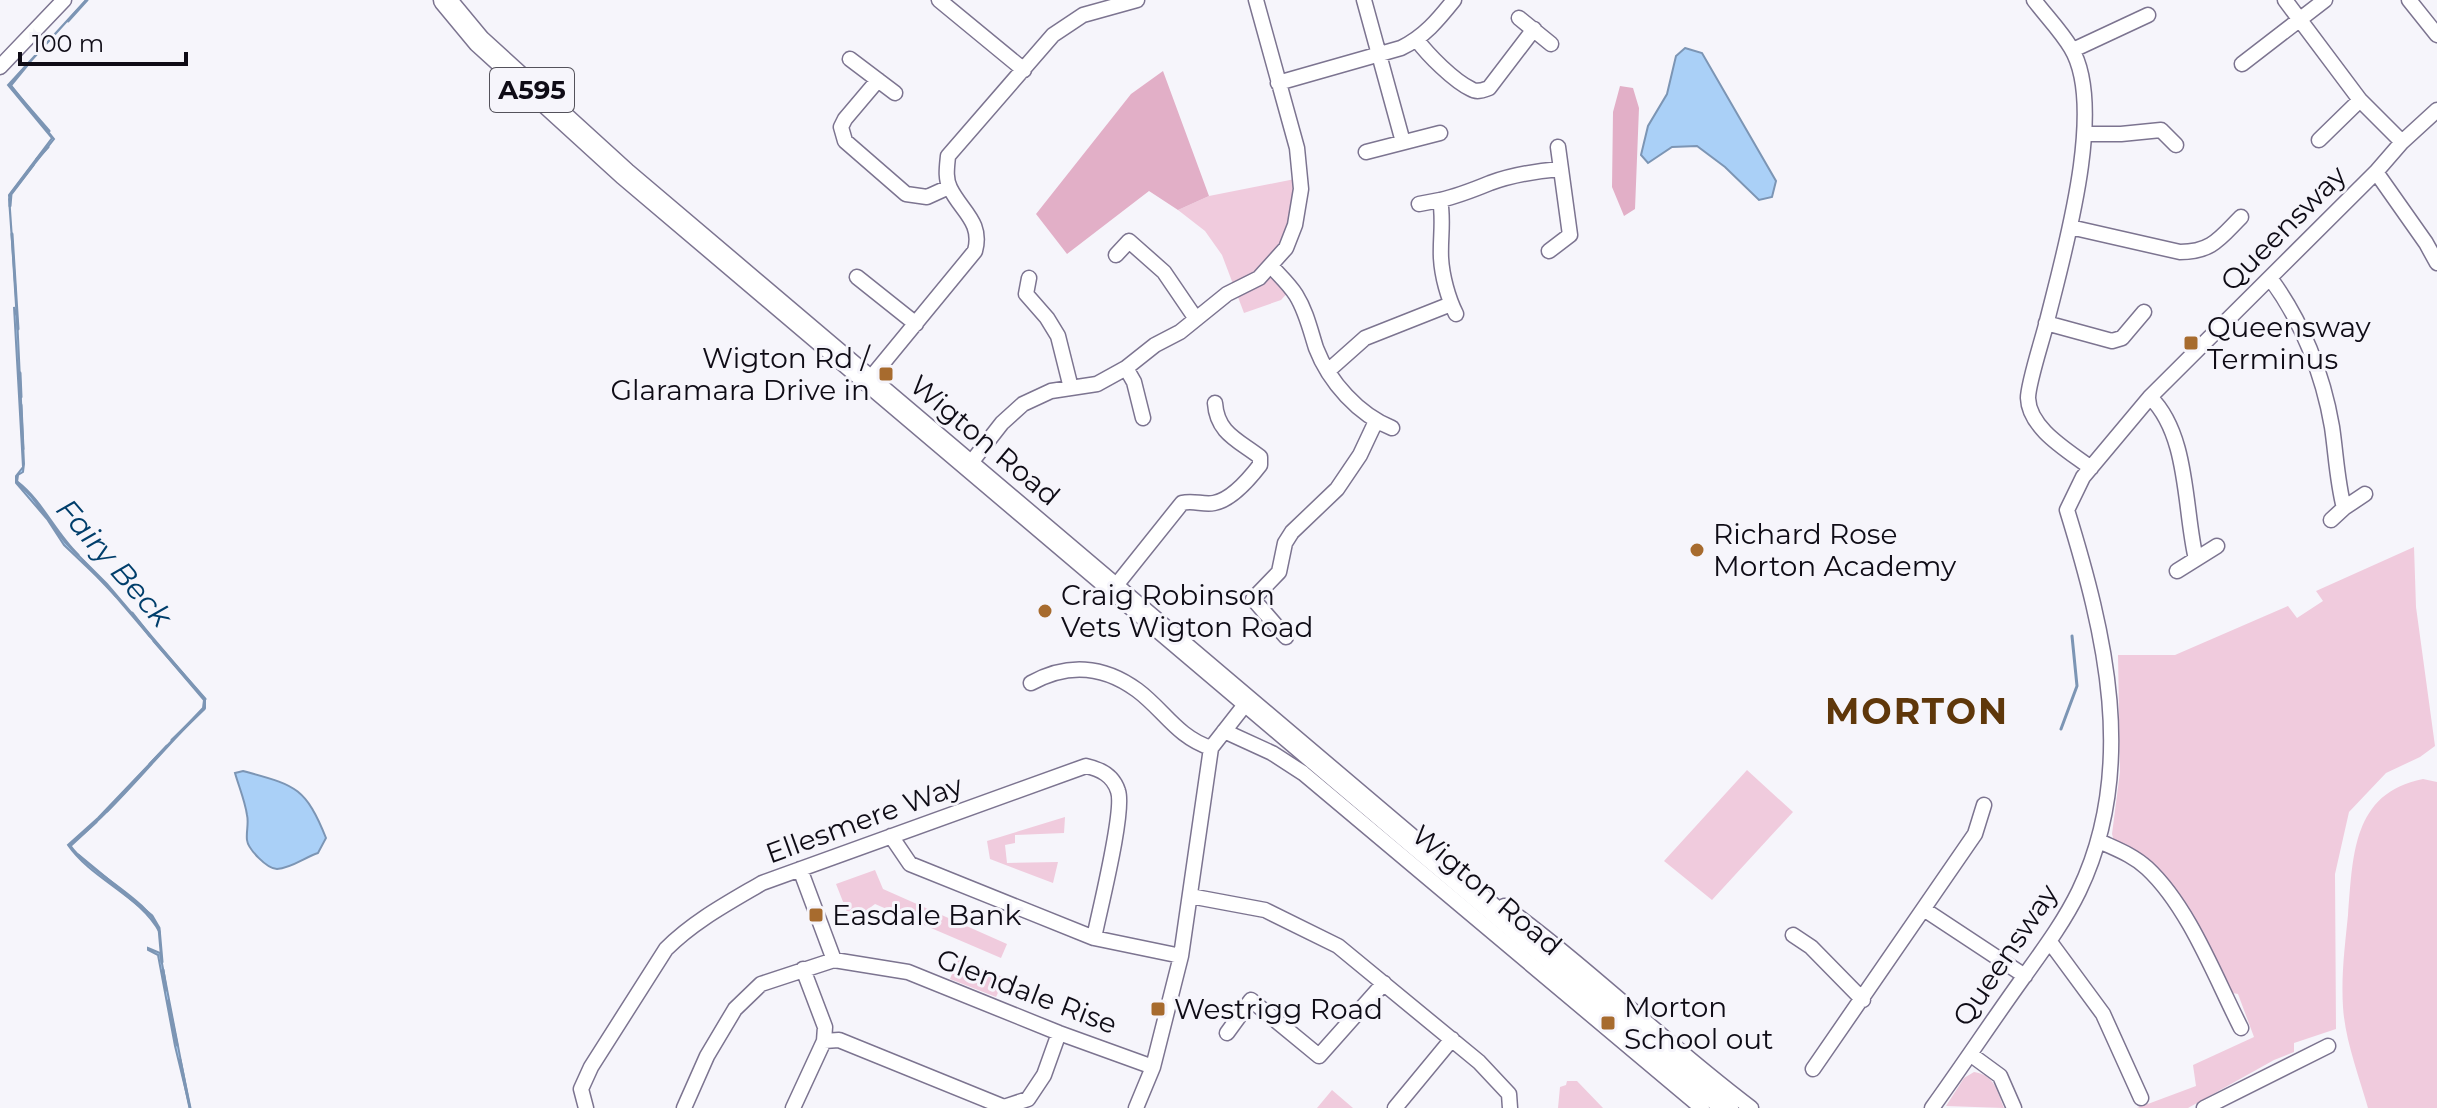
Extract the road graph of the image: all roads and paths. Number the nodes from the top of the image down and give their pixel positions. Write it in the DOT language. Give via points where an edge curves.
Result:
graph roads {
  1 [pos="64,0"];
  2 [pos="445,0"];
  3 [pos="939,0"];
  4 [pos="1137,0"];
  5 [pos="1256,0"];
  6 [pos="1364,0"];
  7 [pos="1454,0"];
  8 [pos="2034,0"];
  9 [pos="2285,0"];
  10 [pos="2325,0"];
  11 [pos="2409,0"];
  12 [pos="2148,15"];
  13 [pos="1519,18"];
  14 [pos="2300,20"];
  15 [pos="1534,29"];
  16 [pos="2437,35"];
  17 [pos="1417,40"];
  18 [pos="1551,44"];
  19 [pos="2073,50"];
  20 [pos="1378,55"];
  21 [pos="850,59"];
  22 [pos="2242,64"];
  23 [pos="0,67"];
  24 [pos="1024,70"];
  25 [pos="878,80"];
  26 [pos="1278,83"];
  27 [pos="895,93"];
  28 [pos="2360,100"];
  29 [pos="2437,110"];
  30 [pos="1440,133"];
  31 [pos="2085,134"];
  32 [pos="2319,140"];
  33 [pos="1403,142"];
  34 [pos="2402,142"];
  35 [pos="2176,145"];
  36 [pos="1558,147"];
  37 [pos="1366,152"];
  38 [pos="1560,169"];
  39 [pos="2376,172"];
  40 [pos="949,187"];
  41 [pos="1440,200"];
  42 [pos="1419,204"];
  43 [pos="2241,217"];
  44 [pos="2070,227"];
  45 [pos="1549,251"];
  46 [pos="1116,255"];
  47 [pos="2437,263"];
  48 [pos="1271,266"];
  49 [pos="857,277"];
  50 [pos="2270,278"];
  51 [pos="1022,290"];
  52 [pos="2144,312"];
  53 [pos="1196,319"];
  54 [pos="2046,323"];
  55 [pos="916,324"];
  56 [pos="1126,368"];
  57 [pos="1329,370"];
  58 [pos="869,380"];
  59 [pos="1071,388"];
  60 [pos="2150,397"];
  61 [pos="1215,403"];
  62 [pos="1143,418"];
  63 [pos="1376,421"];
  64 [pos="1392,428"];
  65 [pos="970,464"];
  66 [pos="2091,468"];
  67 [pos="2365,494"];
  68 [pos="2344,508"];
  69 [pos="2331,520"];
  70 [pos="2217,546"];
  71 [pos="2196,559"];
  72 [pos="2177,571"];
  73 [pos="1114,588"];
  74 [pos="1286,637"];
  75 [pos="1031,683"];
  76 [pos="1247,702"];
  77 [pos="1224,731"];
  78 [pos="1211,748"];
  79 [pos="1984,805"];
  80 [pos="891,836"];
  81 [pos="2099,841"];
  82 [pos="800,869"];
  83 [pos="1190,896"];
  84 [pos="1925,910"];
  85 [pos="1498,914"];
  86 [pos="1793,935"];
  87 [pos="1094,938"];
  88 [pos="2050,942"];
  89 [pos="1181,956"];
  90 [pos="834,960"];
  91 [pos="803,969"];
  92 [pos="2025,976"];
  93 [pos="1384,983"];
  94 [pos="1863,1000"];
  95 [pos="2241,1028"];
  96 [pos="1059,1033"];
  97 [pos="1227,1033"];
  98 [pos="1452,1039"];
  99 [pos="824,1041"];
  100 [pos="2328,1046"];
  101 [pos="1970,1054"];
  102 [pos="1153,1067"];
  103 [pos="1813,1069"];
  104 [pos="2141,1098"];
  105 [pos="586,1108"];
  106 [pos="684,1108"];
  107 [pos="793,1108"];
  108 [pos="1136,1108"];
  109 [pos="1395,1108"];
  110 [pos="1510,1108"];
  111 [pos="1702,1108"];
  112 [pos="1727,1108"];
  113 [pos="1751,1108"];
  114 [pos="1932,1108"];
  115 [pos="2014,1108"];
  116 [pos="2204,1108"];
  1 -- 23 [label="street"];
  2 -- 58 [label="main road, Wigton Road / A595" via="479,41 625,174"];
  3 -- 24 [label="street"];
  4 -- 24 [label="street" via="1083,15 1053,35"];
  5 -- 26 [label="street"];
  6 -- 20 [label="street"];
  7 -- 17 [label="street"];
  8 -- 19 [label="street"];
  9 -- 14 [label="street"];
  10 -- 14 [label="street"];
  11 -- 16 [label="street"];
  12 -- 19 [label="street"];
  13 -- 15 [label="street"];
  14 -- 22 [label="street"];
  14 -- 28 [label="street"];
  15 -- 17 [label="street" via="1489,88 1480,92 1459,80"];
  15 -- 18 [label="street"];
  17 -- 20 [label="street"];
  19 -- 31 [label="street" via="2084,87"];
  20 -- 26 [label="street"];
  20 -- 33 [label="street"];
  21 -- 25 [label="street"];
  24 -- 40 [label="street" via="948,156"];
  25 -- 27 [label="street"];
  25 -- 40 [label="street" via="845,119 845,141 906,194 927,197"];
  26 -- 48 [label="street" via="1297,148 1301,189 1295,225"];
  28 -- 32 [label="street"];
  28 -- 34 [label="street"];
  29 -- 34 [label="street, Queensway"];
  30 -- 33 [label="street"];
  31 -- 35 [label="street" via="2161,130"];
  31 -- 44 [label="street"];
  33 -- 37 [label="street"];
  34 -- 39 [label="street, Queensway"];
  36 -- 38 [label="street"];
  38 -- 41 [label="street" via="1534,171"];
  38 -- 45 [label="street" via="1570,235"];
  39 -- 47 [label="street"];
  39 -- 50 [label="street, Queensway"];
  40 -- 55 [label="street" via="970,215 977,243 970,259"];
  41 -- 42 [label="street"];
  41 -- 57 [label="street" via="1441,258 1454,309 1365,338"];
  43 -- 44 [label="street" via="2212,246 2195,252"];
  44 -- 54 [label="street"];
  46 -- 53 [label="street" via="1129,241 1164,272"];
  48 -- 53 [label="street"];
  48 -- 57 [label="street" via="1295,293"];
  49 -- 55 [label="street"];
  50 -- 60 [label="street, Queensway"];
  50 -- 68 [label="street" via="2317,367"];
  51 -- 59 [label="street" via="1058,336"];
  52 -- 54 [label="street" via="2122,338 2112,341"];
  53 -- 56 [label="street"];
  54 -- 66 [label="street" via="2028,397 2032,412 2040,426"];
  55 -- 58 [label="street"];
  56 -- 59 [label="street" via="1097,384"];
  56 -- 62 [label="street"];
  57 -- 63 [label="street" via="1352,402"];
  58 -- 65 [label="main road, Wigton Road / A595"];
  59 -- 65 [label="street" via="1023,404"];
  60 -- 66 [label="street, Queensway"];
  60 -- 71 [label="street" via="2172,436 2187,491"];
  61 -- 73 [label="street" via="1221,428 1260,457 1260,465 1222,501 1182,503"];
  63 -- 64 [label="street"];
  63 -- 74 [label="street" via="1337,489 1292,532 1279,572 1253,599"];
  65 -- 73 [label="main road, Wigton Road / A595"];
  66 -- 81 [label="street, Queensway" via="2067,510 2094,602 2108,683 2112,748"];
  67 -- 68 [label="street"];
  68 -- 69 [label="street"];
  70 -- 71 [label="street"];
  71 -- 72 [label="street"];
  73 -- 76 [label="main road, Wigton Road / A595"];
  75 -- 78 [label="street" via="1070,668 1117,678 1178,731"];
  76 -- 77 [label="street"];
  76 -- 85 [label="main road, Wigton Road / A595"];
  77 -- 78 [label="street"];
  77 -- 111 [label="street, Wigton Road" via="1303,773"];
  78 -- 83 [label="street"];
  79 -- 84 [label="street" via="1975,834"];
  80 -- 82 [label="street, Ellesmere Way"];
  80 -- 87 [label="street" via="910,864"];
  80 -- 87 [label="street, Ellesmere Way" via="1065,772 1086,766 1100,769 1119,793"];
  81 -- 88 [label="street, Queensway"];
  81 -- 95 [label="street" via="2132,856 2166,890"];
  82 -- 90 [label="street"];
  82 -- 105 [label="street, Ellesmere Way" via="715,910 666,949 591,1067 581,1089"];
  83 -- 89 [label="street"];
  83 -- 93 [label="street" via="1265,910 1338,946"];
  84 -- 92 [label="street"];
  84 -- 94 [label="street"];
  85 -- 112 [label="main road, Wigton Road / A595"];
  85 -- 113 [label="street, Wigton Road" via="1504,906 1512,912"];
  86 -- 94 [label="street"];
  87 -- 89 [label="street"];
  88 -- 92 [label="street, Queensway"];
  88 -- 104 [label="street" via="2103,1014"];
  89 -- 102 [label="street"];
  90 -- 91 [label="street"];
  90 -- 96 [label="street, Glendale Rise" via="908,972"];
  91 -- 99 [label="street" via="825,1027"];
  91 -- 106 [label="street" via="761,984 735,1009"];
  92 -- 101 [label="street, Queensway"];
  93 -- 97 [label="street" via="1319,1056 1251,1000"];
  93 -- 98 [label="street"];
  94 -- 103 [label="street"];
  96 -- 99 [label="street" via="1044,1075 1028,1099 1004,1107 839,1040"];
  96 -- 102 [label="street, Glendale Rise"];
  98 -- 109 [label="street"];
  98 -- 110 [label="street" via="1509,1094"];
  99 -- 107 [label="street"];
  100 -- 116 [label="street"];
  101 -- 114 [label="street, Queensway"];
  101 -- 115 [label="street" via="2000,1076"];
  102 -- 108 [label="street"];
}
